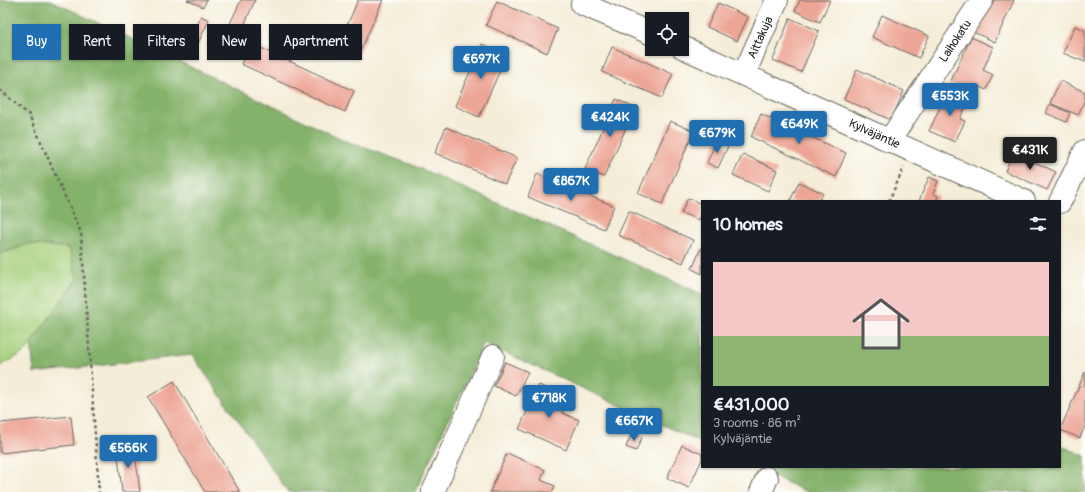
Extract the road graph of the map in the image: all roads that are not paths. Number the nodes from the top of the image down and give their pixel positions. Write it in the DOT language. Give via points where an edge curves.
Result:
graph roads {
  1 [pos="778,0"];
  2 [pos="982,0"];
  3 [pos="583,2"];
  4 [pos="645,31"];
  5 [pos="689,50"];
  6 [pos="744,74"];
  7 [pos="889,141"];
  8 [pos="1085,151"];
  9 [pos="1022,200"];
  10 [pos="1061,200"];
  11 [pos="493,356"];
  12 [pos="433,492"];
  1 -- 6 [label="street, Aittakuja"];
  2 -- 7 [label="street, Laihokatu"];
  3 -- 4 [label="street"];
  5 -- 6 [label="street, Kylväjäntie"];
  6 -- 7 [label="street, Kylväjäntie"];
  7 -- 9 [label="street, Kylväjäntie"];
  8 -- 10 [label="street"];
  11 -- 12 [label="street"];
}
